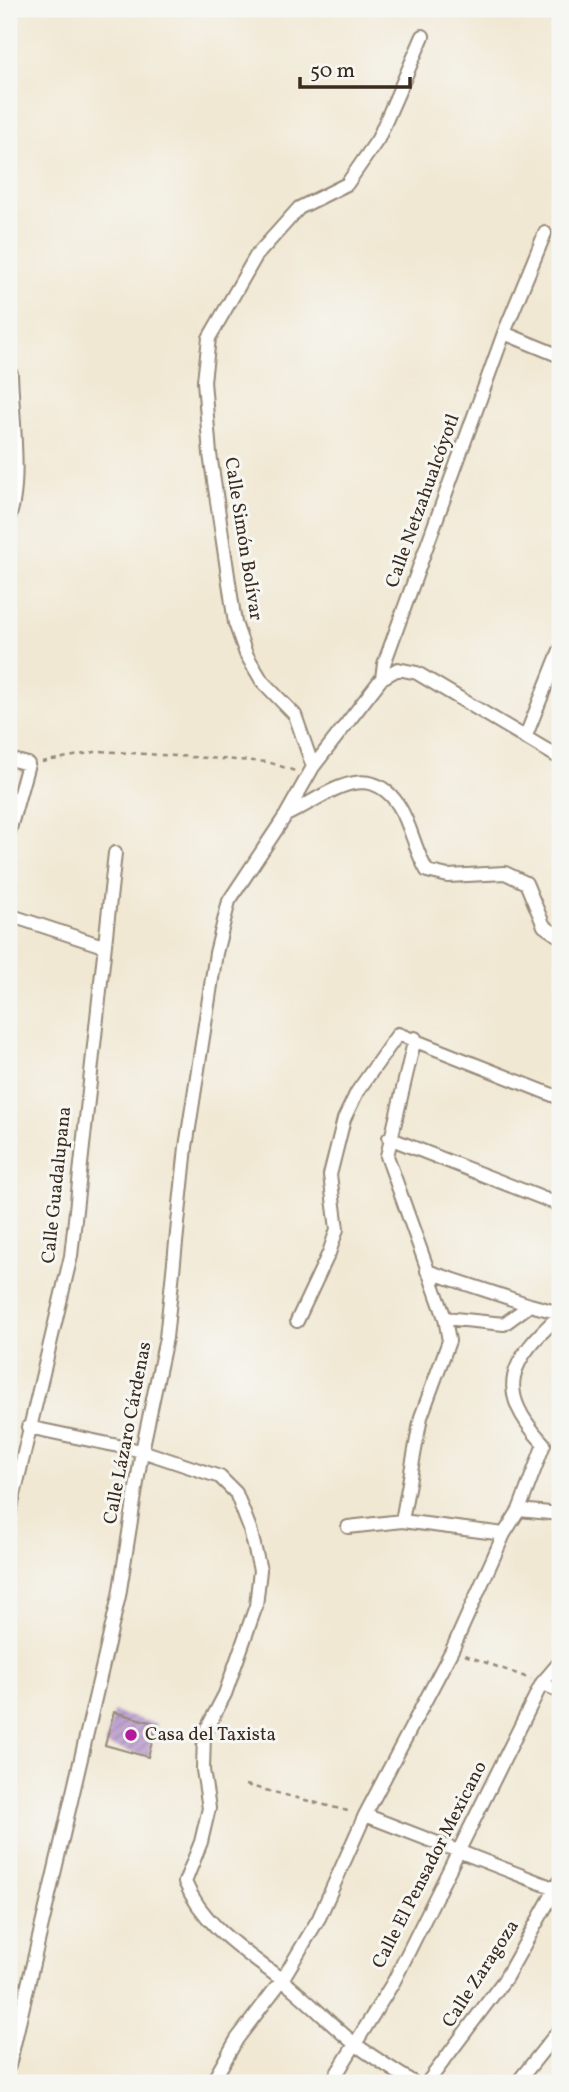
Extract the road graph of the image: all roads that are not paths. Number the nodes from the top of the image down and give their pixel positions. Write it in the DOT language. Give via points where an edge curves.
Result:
graph roads {
  1 [pos="422,36"];
  2 [pos="545,233"];
  3 [pos="504,334"];
  4 [pos="560,356"];
  5 [pos="11,374"];
  6 [pos="11,462"];
  7 [pos="9,517"];
  8 [pos="560,650"];
  9 [pos="557,664"];
  10 [pos="382,678"];
  11 [pos="525,738"];
  12 [pos="560,758"];
  13 [pos="9,759"];
  14 [pos="310,771"];
  15 [pos="286,815"];
  16 [pos="9,832"];
  17 [pos="114,853"];
  18 [pos="9,915"];
  19 [pos="560,937"];
  20 [pos="103,946"];
  21 [pos="415,1038"];
  22 [pos="560,1098"];
  23 [pos="389,1138"];
  24 [pos="560,1205"];
  25 [pos="427,1271"];
  26 [pos="530,1305"];
  27 [pos="560,1314"];
  28 [pos="445,1318"];
  29 [pos="297,1321"];
  30 [pos="28,1427"];
  31 [pos="142,1451"];
  32 [pos="519,1510"];
  33 [pos="560,1514"];
  34 [pos="9,1516"];
  35 [pos="402,1521"];
  36 [pos="348,1527"];
  37 [pos="504,1534"];
  38 [pos="560,1662"];
  39 [pos="542,1683"];
  40 [pos="560,1692"];
  41 [pos="365,1815"];
  42 [pos="459,1850"];
  43 [pos="558,1885"];
  44 [pos="282,1980"];
  45 [pos="560,2029"];
  46 [pos="12,2038"];
  47 [pos="356,2044"];
  48 [pos="9,2066"];
  49 [pos="212,2083"];
  50 [pos="331,2083"];
  51 [pos="414,2083"];
  52 [pos="427,2083"];
  53 [pos="517,2083"];
  1 -- 14 [label="street, Calle Simón Bolívar" via="377,139 348,184 299,208 256,256 209,338 204,381 210,453 235,623 262,681 295,715"];
  2 -- 3 [label="street, Calle Netzahualcóyotl"];
  3 -- 4 [label="street"];
  3 -- 10 [label="street, Calle Netzahualcóyotl"];
  5 -- 6 [label="street"];
  6 -- 7 [label="street" via="13,508"];
  8 -- 9 [label="street"];
  9 -- 11 [label="street"];
  10 -- 11 [label="street" via="398,669 417,673"];
  10 -- 14 [label="street, Calle Netzahualcóyotl"];
  11 -- 12 [label="street"];
  13 -- 16 [label="street" via="28,764"];
  14 -- 15 [label="street, Calle Lázaro Cárdenas"];
  15 -- 19 [label="street" via="346,784 364,780 375,784 399,806 427,871 448,876 505,873 526,883 544,926"];
  15 -- 31 [label="street, Calle Lázaro Cárdenas" via="229,901 216,953 186,1147 166,1338"];
  17 -- 20 [label="street, Calle Guadalupana"];
  18 -- 20 [label="street"];
  20 -- 30 [label="street, Calle Guadalupana" via="71,1256"];
  21 -- 22 [label="street"];
  21 -- 23 [label="street"];
  21 -- 29 [label="street" via="398,1034 344,1119 330,1175 337,1229"];
  23 -- 24 [label="street"];
  23 -- 25 [label="street" via="387,1156"];
  25 -- 26 [label="street"];
  25 -- 28 [label="street"];
  26 -- 27 [label="street"];
  26 -- 28 [label="street" via="504,1324"];
  27 -- 32 [label="street" via="520,1357 512,1380 519,1411 544,1444"];
  28 -- 35 [label="street" via="449,1341 421,1417"];
  30 -- 31 [label="street"];
  30 -- 34 [label="street, Calle Guadalupana"];
  31 -- 44 [label="street" via="220,1477 236,1493 250,1529 260,1570 256,1606 225,1694 204,1734 209,1808 185,1882 206,1917"];
  31 -- 46 [label="street, Calle Lázaro Cárdenas" via="119,1596"];
  32 -- 33 [label="street"];
  32 -- 37 [label="street"];
  35 -- 36 [label="street"];
  35 -- 37 [label="street"];
  37 -- 41 [label="street" via="452,1650"];
  38 -- 39 [label="street, Calle El Pensador Mexicano"];
  39 -- 40 [label="street"];
  39 -- 42 [label="street, Calle El Pensador Mexicano"];
  41 -- 42 [label="street"];
  41 -- 44 [label="street" via="319,1918"];
  42 -- 43 [label="street"];
  42 -- 47 [label="street, Calle El Pensador Mexicano" via="394,1980"];
  43 -- 52 [label="street, Calle Zaragoza" via="505,1979"];
  44 -- 47 [label="street"];
  44 -- 49 [label="street" via="237,2039"];
  45 -- 53 [label="street"];
  46 -- 48 [label="street, Calle Lázaro Cárdenas"];
  47 -- 50 [label="street, Calle El Pensador Mexicano"];
  47 -- 51 [label="street"];
}
